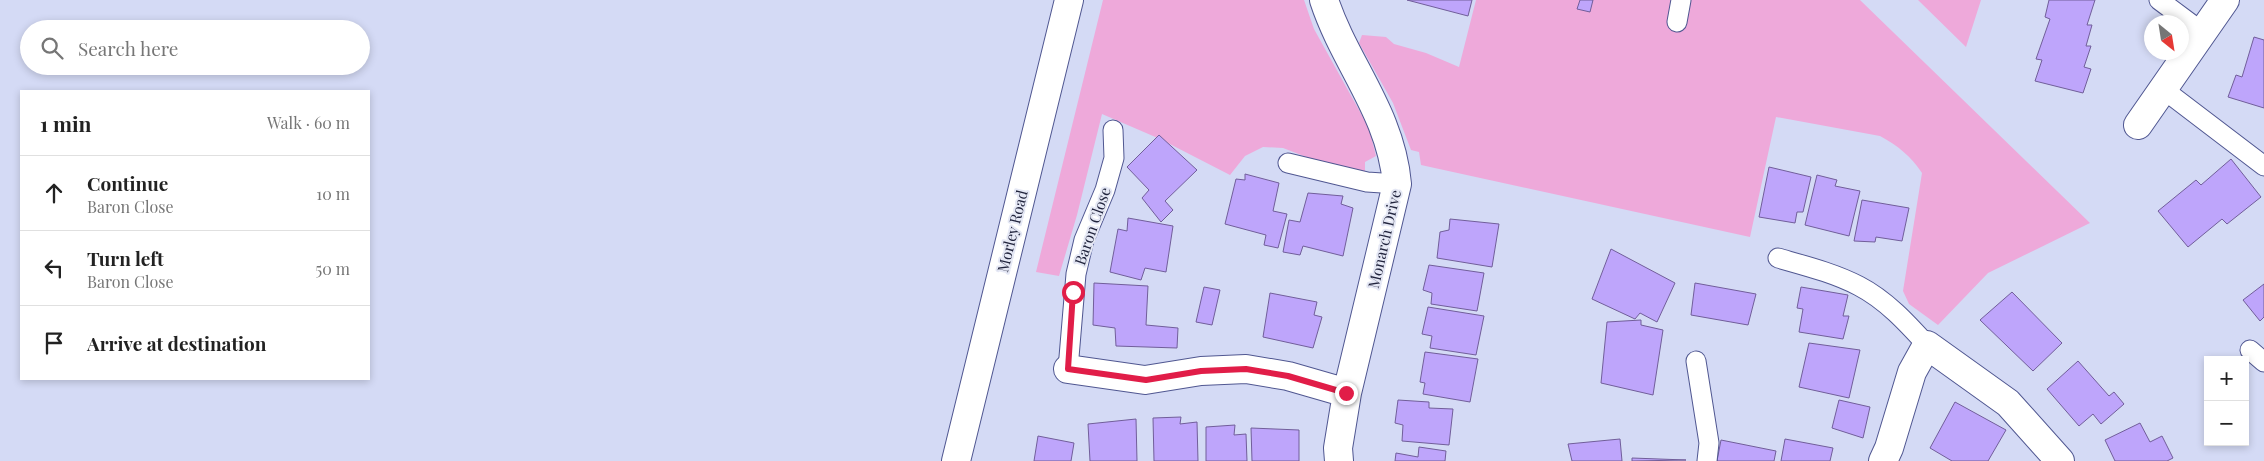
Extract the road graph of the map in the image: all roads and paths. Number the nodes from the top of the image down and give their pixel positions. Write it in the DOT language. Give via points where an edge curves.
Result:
graph roads {
  1 [pos="1069,0"];
  2 [pos="1324,0"];
  3 [pos="1681,0"];
  4 [pos="2159,0"];
  5 [pos="2224,0"];
  6 [pos="1677,22"];
  7 [pos="2202,32"];
  8 [pos="2163,88"];
  9 [pos="2138,125"];
  10 [pos="1113,130"];
  11 [pos="1288,163"];
  12 [pos="2264,166"];
  13 [pos="1397,184"];
  14 [pos="1778,258"];
  15 [pos="1927,345"];
  16 [pos="1696,361"];
  17 [pos="1068,369"];
  18 [pos="1346,393"];
  19 [pos="956,461"];
  20 [pos="1339,461"];
  21 [pos="1707,461"];
  22 [pos="1883,461"];
  23 [pos="2060,461"];
  1 -- 19 [label="street, Morley Road"];
  2 -- 13 [label="street, Monarch Drive" via="1332,23 1380,117 1395,158"];
  3 -- 6 [label="lane"];
  4 -- 7 [label="lane"];
  5 -- 7 [label="street"];
  7 -- 8 [label="street"];
  8 -- 9 [label="street"];
  8 -- 12 [label="lane"];
  10 -- 17 [label="lane, Baron Close" via="1114,158 1105,190 1084,240 1076,274"];
  11 -- 13 [label="lane" via="1367,182"];
  13 -- 18 [label="street, Monarch Drive"];
  14 -- 15 [label="lane" via="1860,287 1889,307"];
  15 -- 22 [label="street" via="1912,372"];
  15 -- 23 [label="street" via="2008,402"];
  16 -- 21 [label="lane" via="1709,442"];
  17 -- 18 [label="street, Baron Close" via="1146,380 1201,371 1246,369 1288,376"];
  18 -- 20 [label="street, Monarch Drive"];
}
